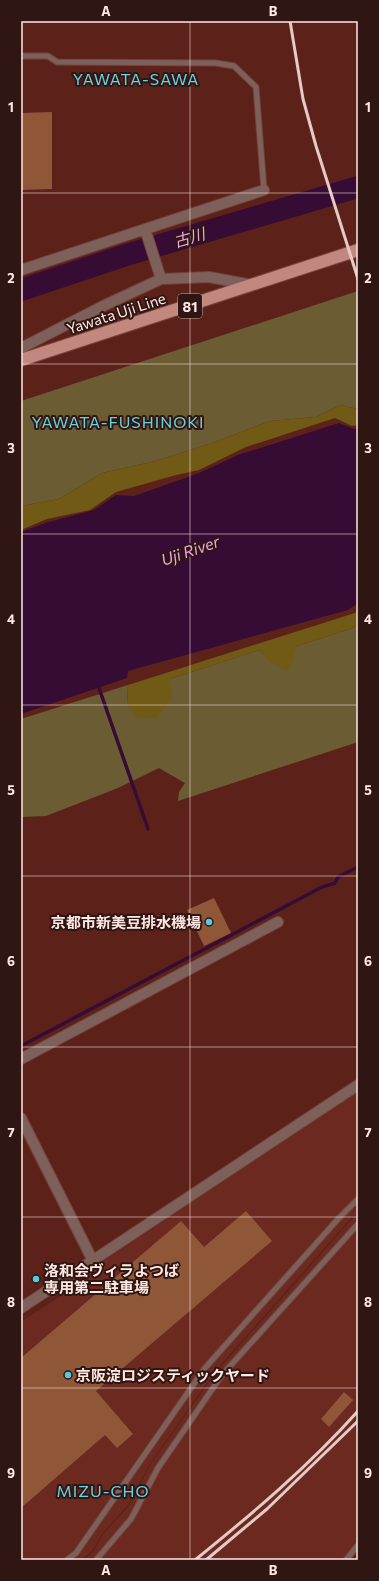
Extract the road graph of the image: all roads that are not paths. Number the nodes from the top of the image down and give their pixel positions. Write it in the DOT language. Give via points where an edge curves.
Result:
graph roads {
  1 [pos="21,56"];
  2 [pos="264,190"];
  3 [pos="145,229"];
  4 [pos="358,250"];
  5 [pos="21,270"];
  6 [pos="161,279"];
  7 [pos="252,285"];
  8 [pos="21,351"];
  9 [pos="21,360"];
  10 [pos="278,922"];
  11 [pos="21,1059"];
  12 [pos="358,1085"];
  13 [pos="21,1118"];
  14 [pos="358,1199"];
  15 [pos="358,1224"];
  16 [pos="93,1261"];
  17 [pos="21,1308"];
  18 [pos="358,1545"];
  19 [pos="67,1560"];
  20 [pos="96,1560"];
  21 [pos="346,1560"];
  1 -- 2 [label="lane" via="48,56 57,62 216,63 234,66 256,86"];
  2 -- 3 [label="street"];
  3 -- 5 [label="street"];
  3 -- 6 [label="street"];
  4 -- 7 [label="main road, Yawata Uji Line / 81"];
  6 -- 7 [label="street" via="209,277"];
  6 -- 8 [label="street" via="25,346"];
  7 -- 9 [label="main road, Yawata Uji Line / 81"];
  10 -- 11 [label="street"];
  12 -- 16 [label="street"];
  13 -- 16 [label="street"];
  14 -- 19 [label="lane" via="205,1368 76,1553"];
  15 -- 20 [label="lane" via="222,1375 158,1468 131,1519"];
  16 -- 17 [label="street"];
  18 -- 21 [label="lane"];
}
